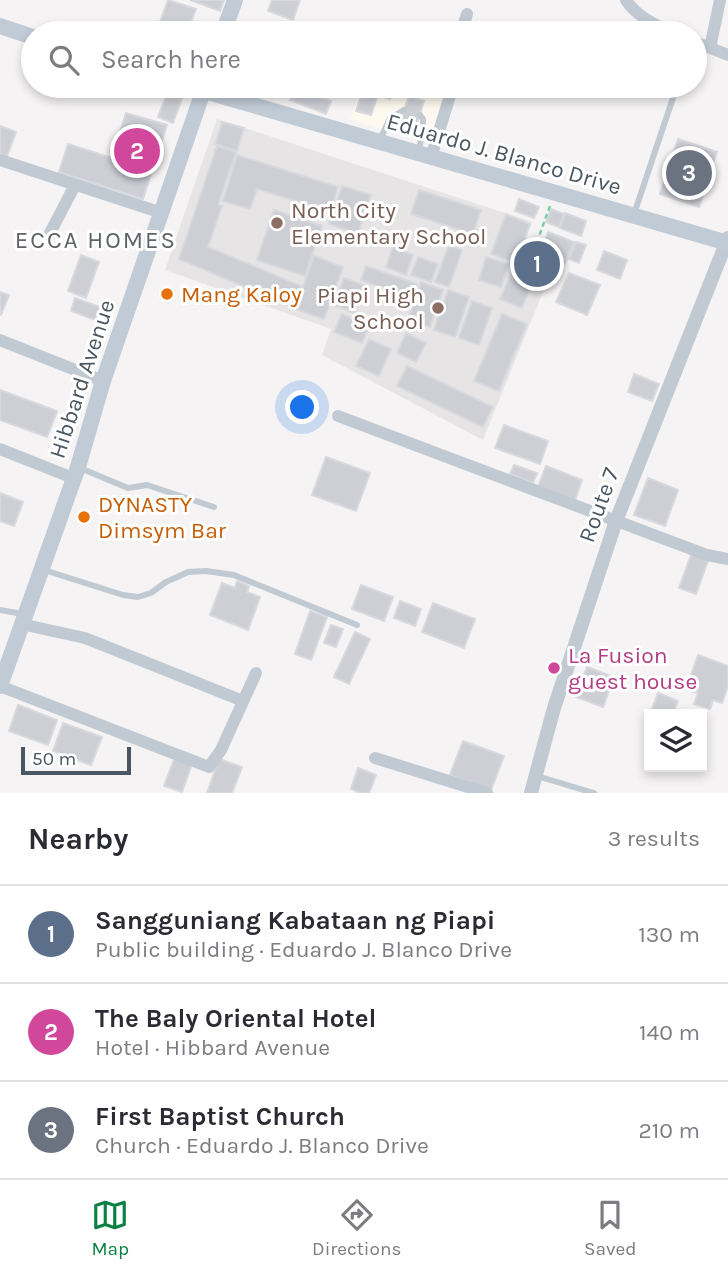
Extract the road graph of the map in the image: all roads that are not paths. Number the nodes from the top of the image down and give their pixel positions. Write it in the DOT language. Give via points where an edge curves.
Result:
graph roads {
  1 [pos="235,0"];
  2 [pos="626,0"];
  3 [pos="720,0"];
  4 [pos="467,14"];
  5 [pos="227,21"];
  6 [pos="465,21"];
  7 [pos="650,21"];
  8 [pos="0,26"];
  9 [pos="21,33"];
  10 [pos="707,47"];
  11 [pos="710,48"];
  12 [pos="728,55"];
  13 [pos="201,98"];
  14 [pos="236,98"];
  15 [pos="448,98"];
  16 [pos="673,98"];
  17 [pos="404,110"];
  18 [pos="420,115"];
  19 [pos="379,142"];
  20 [pos="425,155"];
  21 [pos="0,160"];
  22 [pos="75,185"];
  23 [pos="162,213"];
  24 [pos="634,216"];
  25 [pos="48,237"];
  26 [pos="727,241"];
  27 [pos="0,340"];
  28 [pos="103,380"];
  29 [pos="338,416"];
  30 [pos="0,449"];
  31 [pos="76,473"];
  32 [pos="214,507"];
  33 [pos="616,521"];
  34 [pos="728,559"];
  35 [pos="42,569"];
  36 [pos="0,610"];
  37 [pos="23,619"];
  38 [pos="357,625"];
  39 [pos="256,673"];
  40 [pos="0,686"];
  41 [pos="243,701"];
  42 [pos="374,758"];
  43 [pos="536,776"];
  44 [pos="570,790"];
  45 [pos="487,793"];
  46 [pos="531,793"];
  47 [pos="594,793"];
  1 -- 5 [label="main road"];
  2 -- 7 [label="street"];
  3 -- 11 [label="street"];
  4 -- 6 [label="street"];
  8 -- 9 [label="main road"];
  10 -- 11 [label="street"];
  11 -- 12 [label="street"];
  13 -- 23 [label="main road, Hibbard Avenue"];
  14 -- 19 [label="main road, Eduardo J. Blanco Drive"];
  15 -- 20 [label="street"];
  16 -- 24 [label="lane"];
  17 -- 19 [label="lane" via="390,118"];
  18 -- 20 [label="lane"];
  19 -- 20 [label="main road, Eduardo J. Blanco Drive"];
  20 -- 24 [label="main road, Eduardo J. Blanco Drive"];
  21 -- 22 [label="street"];
  22 -- 23 [label="street"];
  22 -- 25 [label="street"];
  23 -- 28 [label="main road, Hibbard Avenue"];
  24 -- 26 [label="main road, Eduardo J. Blanco Drive"];
  26 -- 33 [label="street, Route 7"];
  27 -- 28 [label="street"];
  28 -- 31 [label="main road, Hibbard Avenue"];
  29 -- 33 [label="street"];
  30 -- 31 [label="street"];
  31 -- 32 [label="lane" via="128,488 147,485"];
  31 -- 35 [label="main road, Hibbard Avenue"];
  33 -- 34 [label="street"];
  33 -- 43 [label="street, Route 7"];
  35 -- 37 [label="main road, Hibbard Avenue"];
  35 -- 38 [label="lane" via="138,597 188,572 234,575"];
  36 -- 37 [label="lane"];
  37 -- 40 [label="main road, Hibbard Avenue"];
  37 -- 41 [label="street" via="85,638"];
  39 -- 41 [label="street"];
  40 -- 41 [label="street" via="209,767"];
  42 -- 45 [label="street"];
  43 -- 44 [label="lane"];
  43 -- 46 [label="street, Route 7"];
  44 -- 47 [label="lane"];
}
